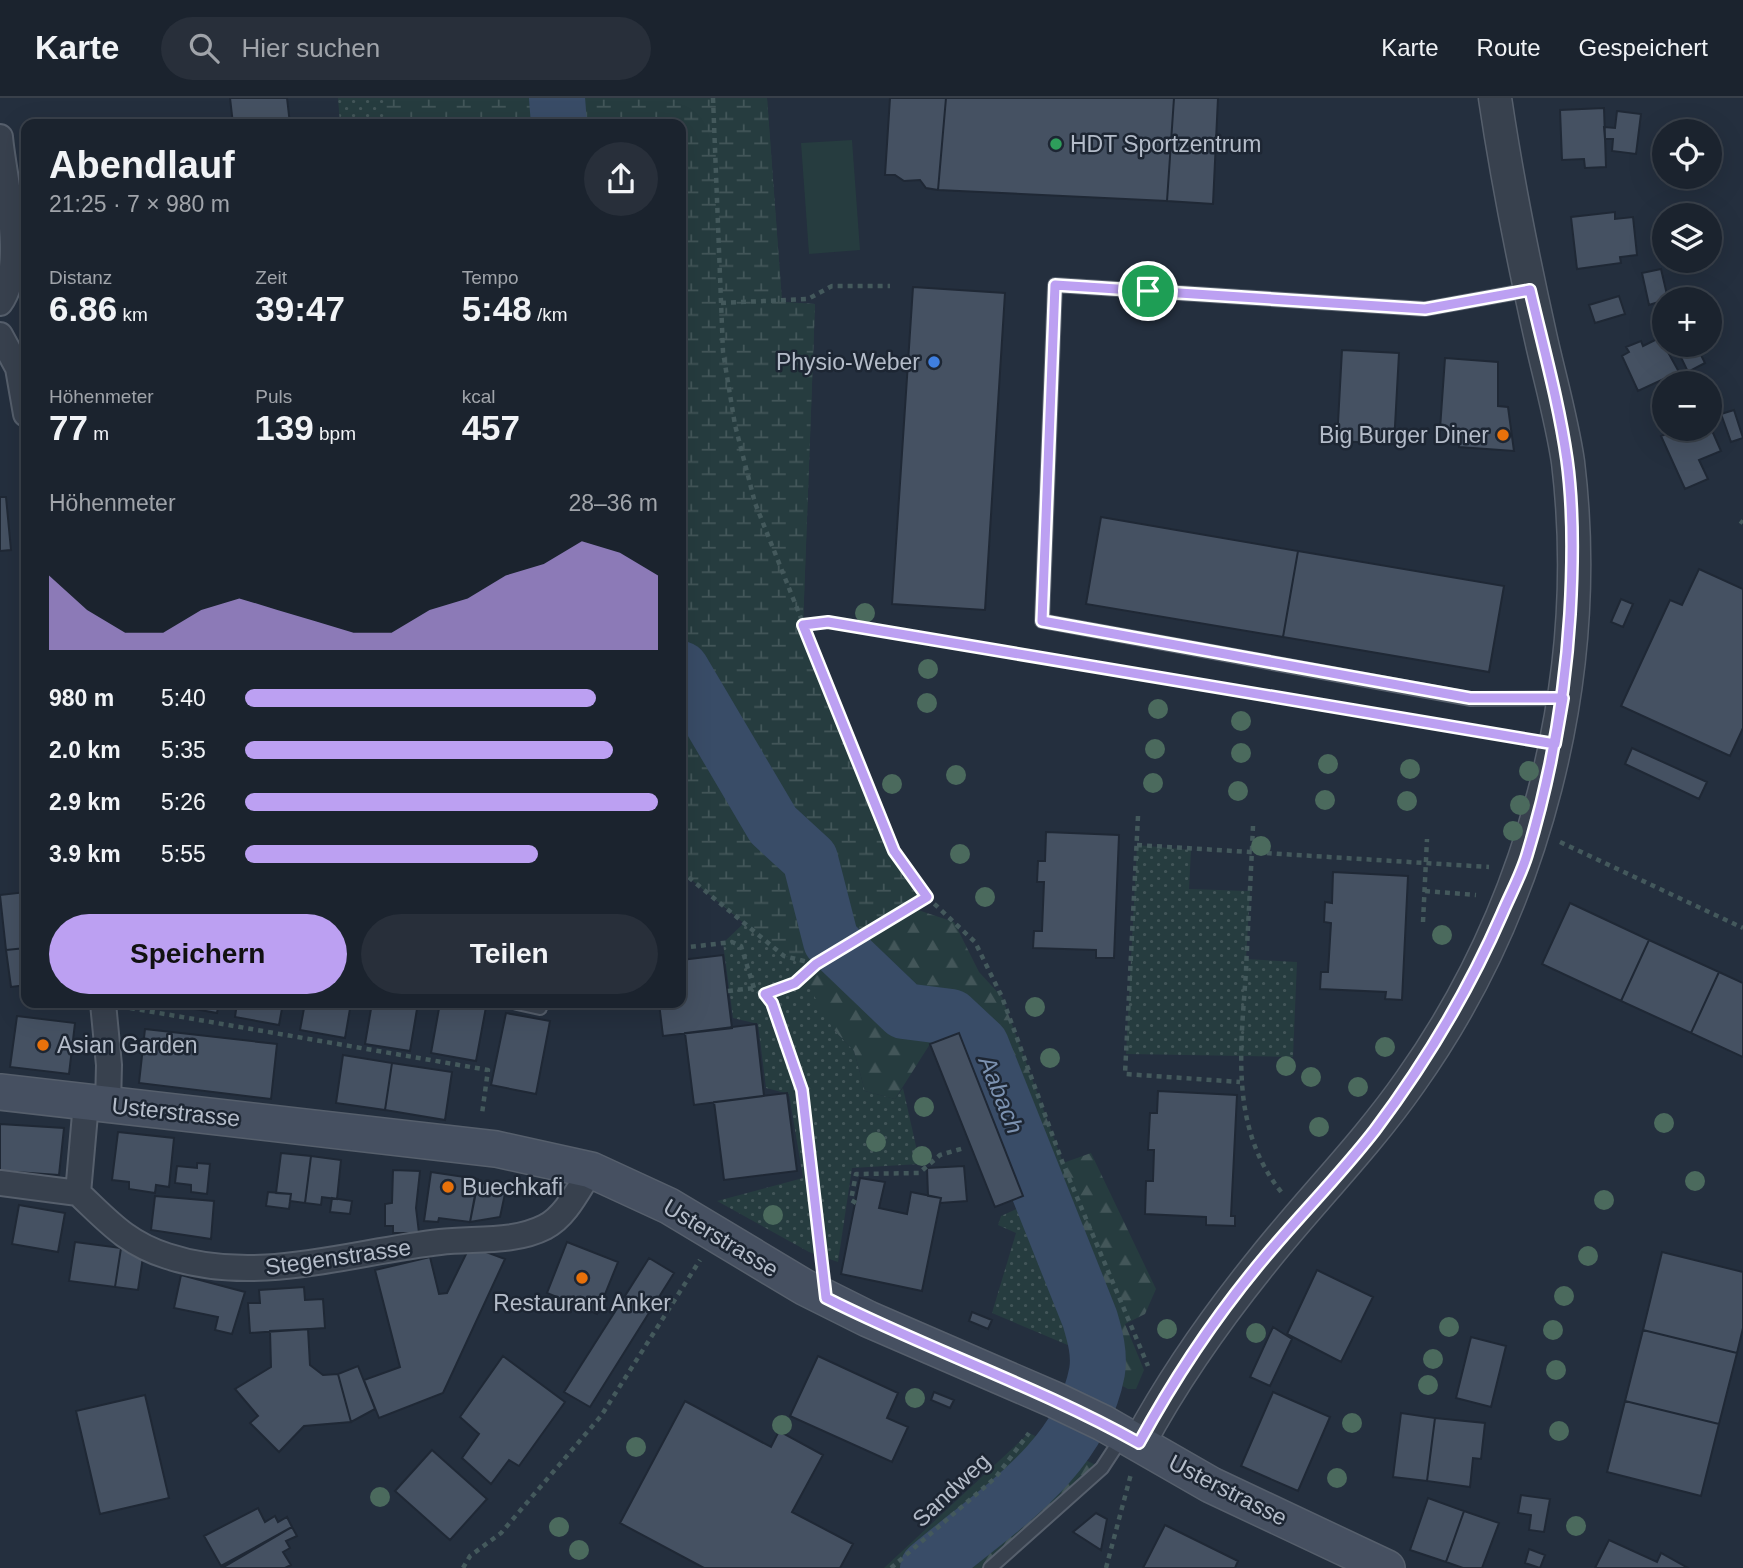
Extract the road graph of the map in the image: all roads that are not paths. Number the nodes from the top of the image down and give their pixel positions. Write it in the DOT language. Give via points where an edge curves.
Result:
graph roads {
  1 [pos="1495,98"];
  2 [pos="0,137"];
  3 [pos="1530,290"];
  4 [pos="0,303"];
  5 [pos="0,335"];
  6 [pos="21,385"];
  7 [pos="1563,698"];
  8 [pos="104,1008"];
  9 [pos="0,1092"];
  10 [pos="97,1104"];
  11 [pos="591,1170"];
  12 [pos="0,1182"];
  13 [pos="78,1193"];
  14 [pos="1125,1443"];
  15 [pos="990,1568"];
  16 [pos="1387,1568"];
  1 -- 3 [label="street"];
  2 -- 4 [label="street" via="13,253 11,278"];
  3 -- 7 [label="street" via="1567,457 1572,502 1573,568"];
  3 -- 7 [label="lane" via="1425,309 1055,285 1042,621 1470,698"];
  5 -- 6 [label="street" via="18,368"];
  7 -- 14 [label="street" via="1524,863 1475,975 1445,1030 1373,1133 1265,1257"];
  8 -- 10 [label="street" via="109,1065"];
  9 -- 10 [label="main road, Usterstrasse"];
  10 -- 11 [label="main road, Usterstrasse" via="478,1147"];
  10 -- 13 [label="street"];
  11 -- 13 [label="street, Stegenstrasse" via="561,1215 521,1236 440,1242 250,1269 205,1266 131,1242"];
  11 -- 14 [label="main road, Usterstrasse" via="669,1206 826,1298 1055,1400"];
  12 -- 13 [label="street"];
  14 -- 15 [label="lane"];
  14 -- 16 [label="main road, Usterstrasse"];
}
